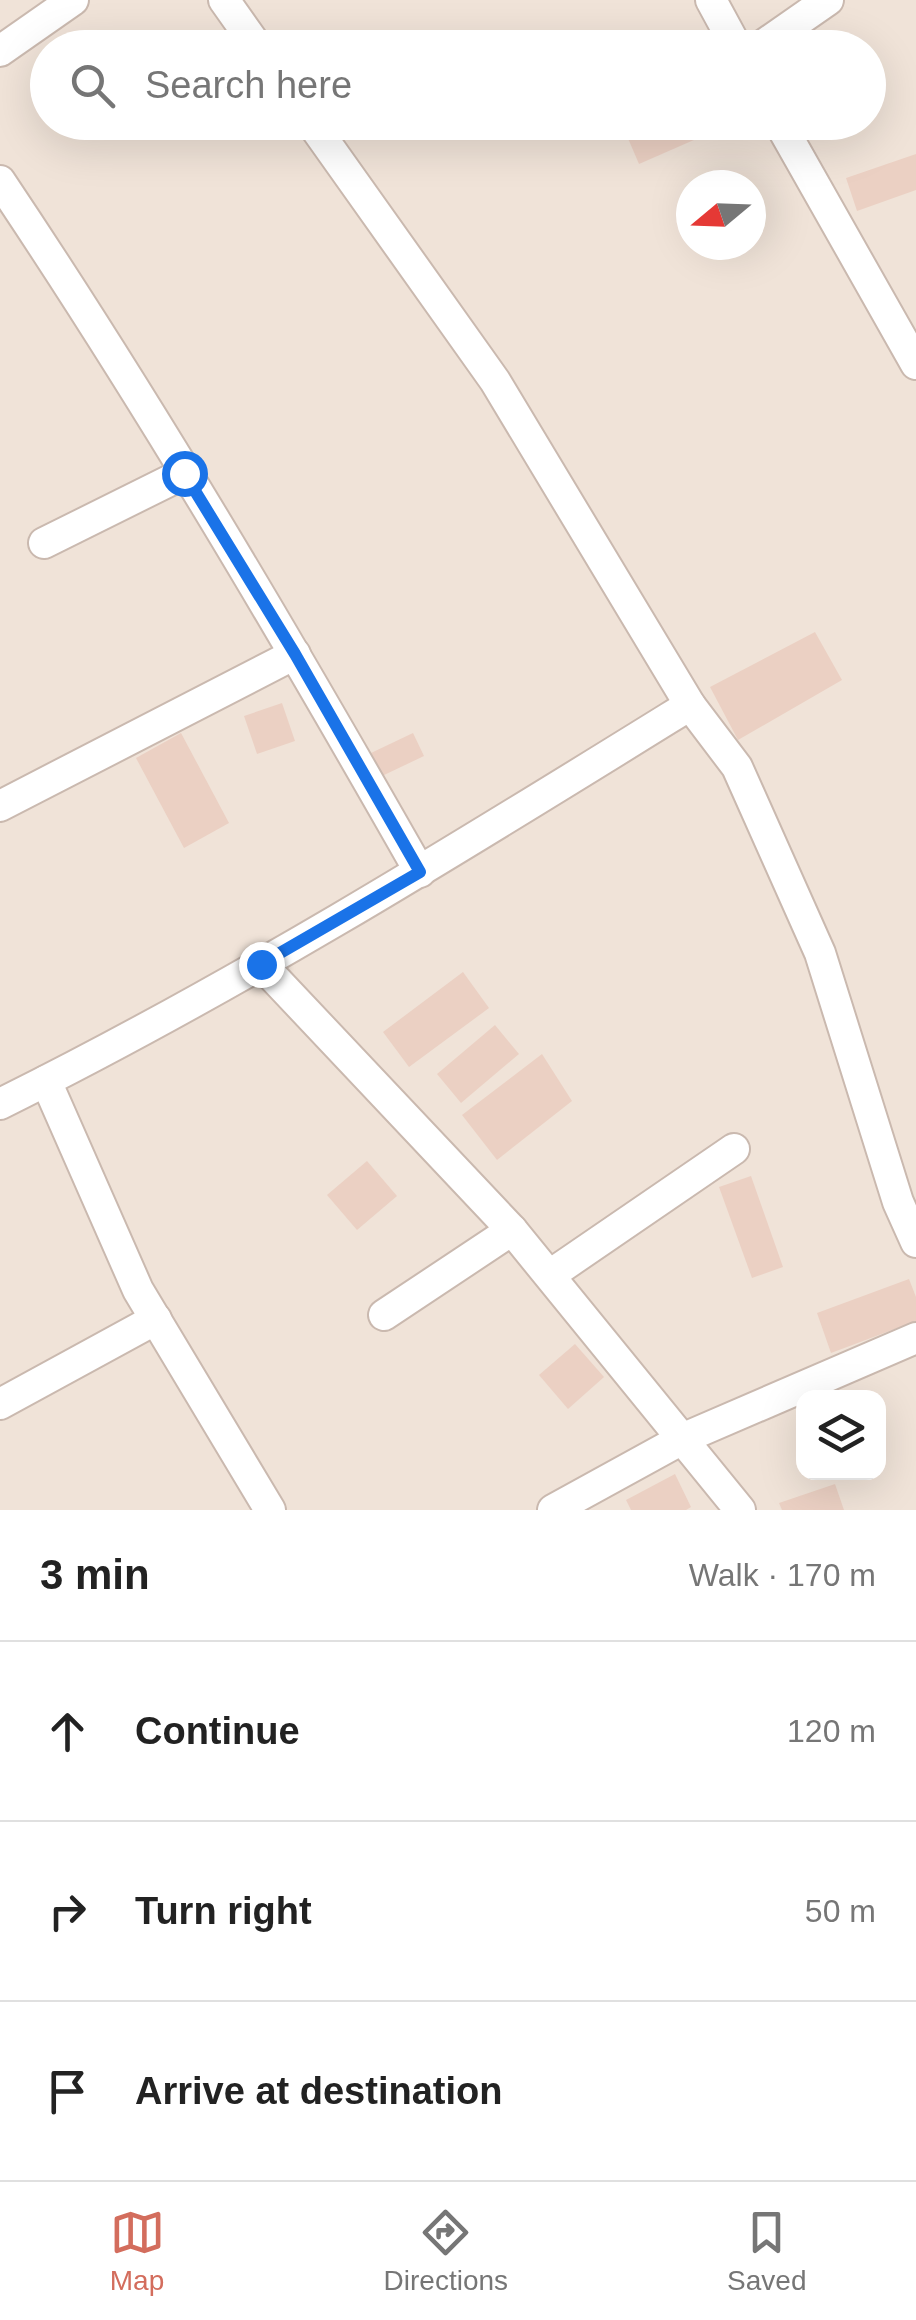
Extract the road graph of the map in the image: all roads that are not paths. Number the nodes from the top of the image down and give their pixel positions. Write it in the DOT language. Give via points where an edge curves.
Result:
graph roads {
  1 [pos="73,0"];
  2 [pos="224,0"];
  3 [pos="711,0"];
  4 [pos="828,0"];
  5 [pos="32,11"];
  6 [pos="245,30"];
  7 [pos="727,30"];
  8 [pos="785,30"];
  9 [pos="0,50"];
  10 [pos="324,140"];
  11 [pos="789,140"];
  12 [pos="0,182"];
  13 [pos="916,364"];
  14 [pos="184,473"];
  15 [pos="44,543"];
  16 [pos="295,654"];
  17 [pos="690,705"];
  18 [pos="0,806"];
  19 [pos="420,872"];
  20 [pos="261,964"];
  21 [pos="46,1081"];
  22 [pos="0,1104"];
  23 [pos="734,1149"];
  24 [pos="512,1230"];
  25 [pos="916,1242"];
  26 [pos="550,1275"];
  27 [pos="384,1315"];
  28 [pos="156,1319"];
  29 [pos="916,1338"];
  30 [pos="0,1404"];
  31 [pos="684,1438"];
  32 [pos="270,1510"];
  33 [pos="553,1510"];
  34 [pos="740,1510"];
  1 -- 5 [label="street"];
  2 -- 6 [label="street"];
  3 -- 7 [label="street"];
  4 -- 8 [label="street"];
  5 -- 9 [label="street"];
  10 -- 17 [label="street" via="495,381"];
  11 -- 13 [label="street"];
  12 -- 14 [label="street"];
  14 -- 15 [label="street"];
  14 -- 16 [label="street"];
  16 -- 18 [label="street"];
  16 -- 19 [label="street"];
  17 -- 19 [label="street"];
  17 -- 25 [label="street" via="737,767 820,953"];
  19 -- 20 [label="street"];
  20 -- 21 [label="street"];
  20 -- 24 [label="street"];
  21 -- 22 [label="street"];
  21 -- 28 [label="street"];
  23 -- 26 [label="street"];
  24 -- 26 [label="street"];
  24 -- 27 [label="street"];
  26 -- 31 [label="street"];
  28 -- 30 [label="street"];
  28 -- 32 [label="street"];
  29 -- 31 [label="street"];
  31 -- 33 [label="street"];
  31 -- 34 [label="street"];
}
